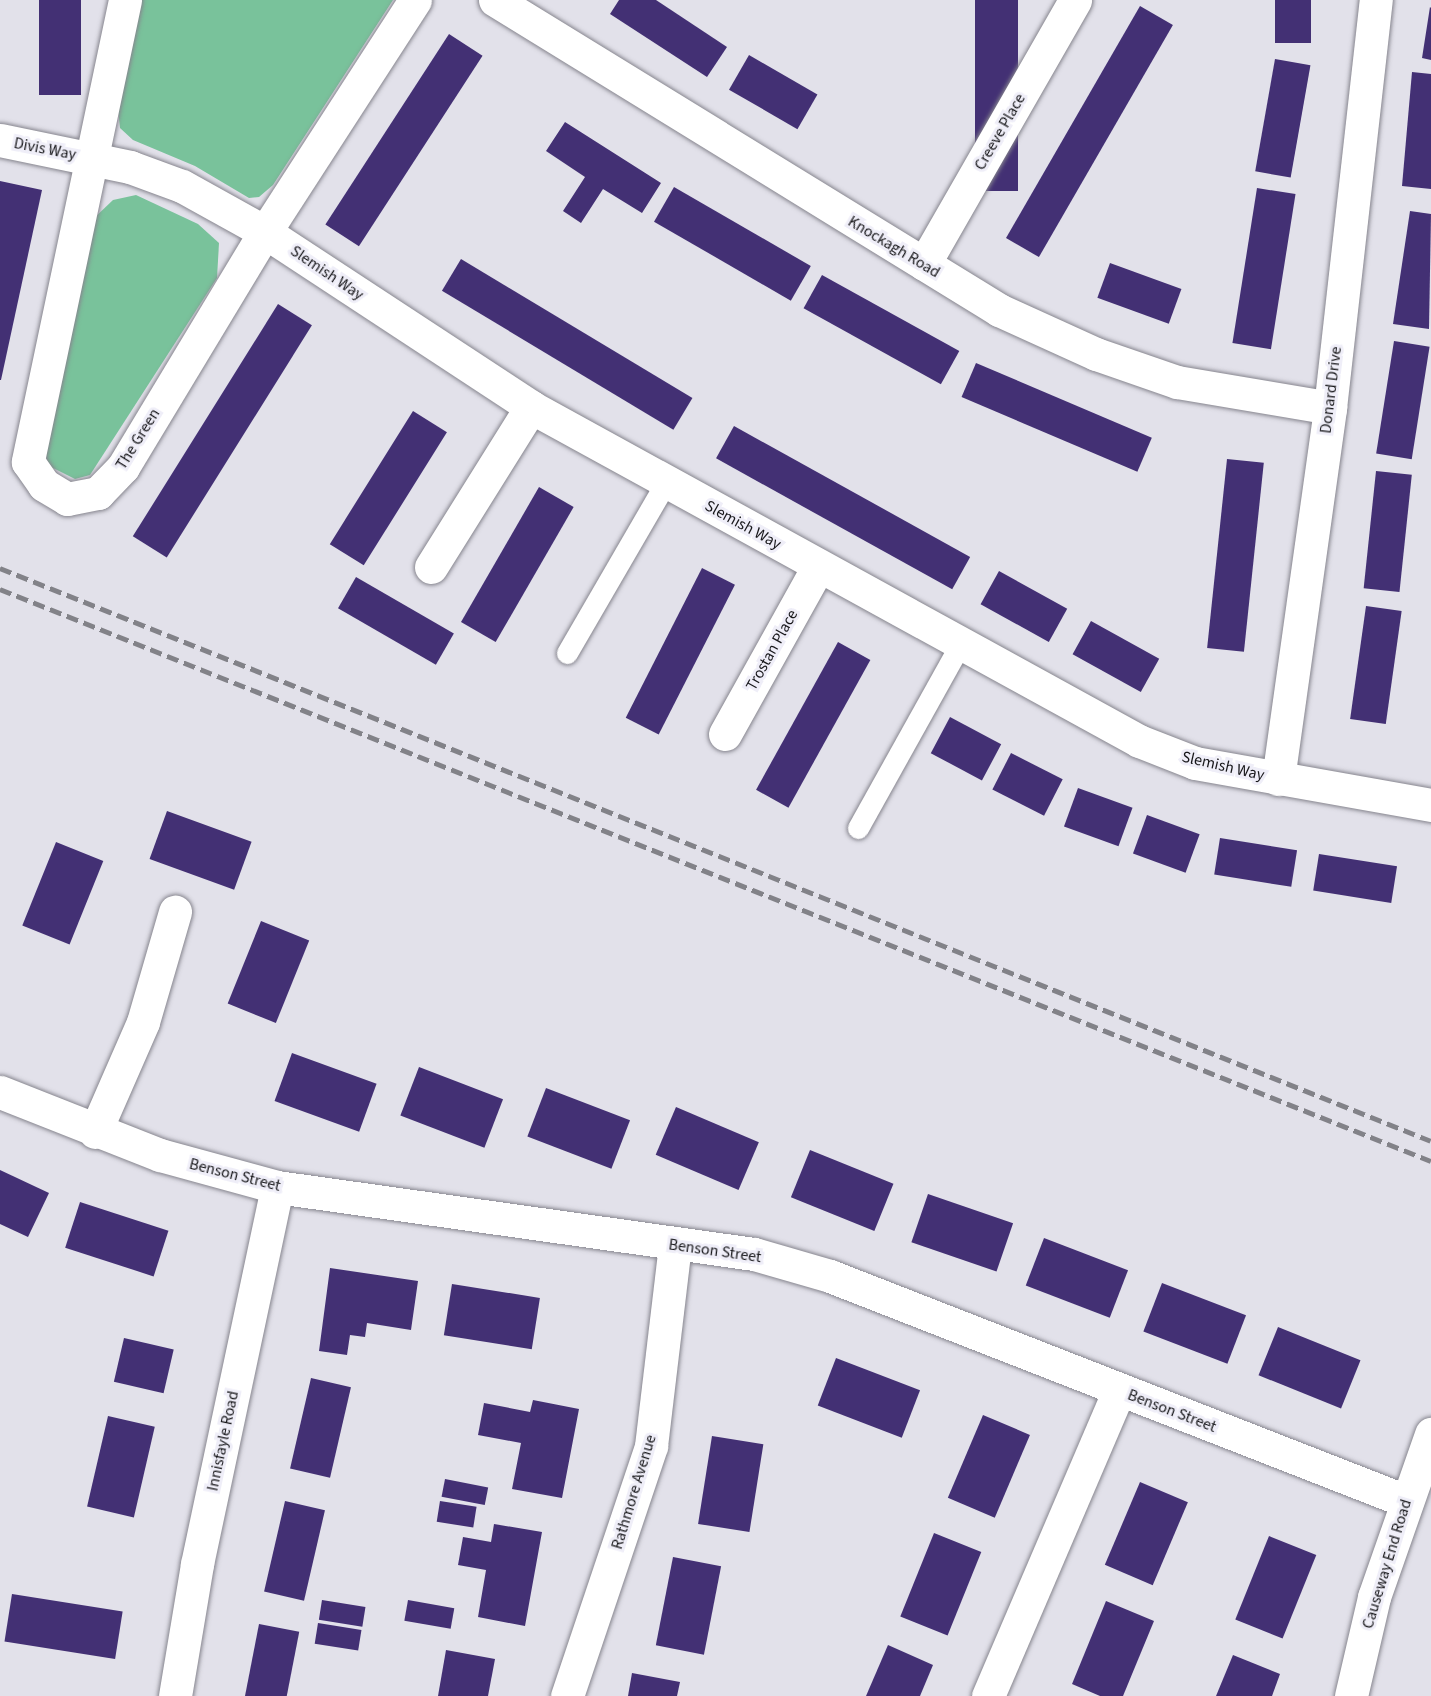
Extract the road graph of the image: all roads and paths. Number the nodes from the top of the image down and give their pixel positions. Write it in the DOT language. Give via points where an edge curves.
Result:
graph roads {
  1 [pos="125,0"];
  2 [pos="415,0"];
  3 [pos="495,0"];
  4 [pos="1075,0"];
  5 [pos="1376,0"];
  6 [pos="0,140"];
  7 [pos="91,158"];
  8 [pos="265,232"];
  9 [pos="924,264"];
  10 [pos="531,407"];
  11 [pos="1330,408"];
  12 [pos="666,482"];
  13 [pos="431,567"];
  14 [pos="818,567"];
  15 [pos="960,645"];
  16 [pos="567,652"];
  17 [pos="725,734"];
  18 [pos="1278,779"];
  19 [pos="1431,806"];
  20 [pos="858,828"];
  21 [pos="175,912"];
  22 [pos="0,1092"];
  23 [pos="95,1132"];
  24 [pos="277,1187"];
  25 [pos="675,1246"];
  26 [pos="1119,1390"];
  27 [pos="1431,1434"];
  28 [pos="1406,1501"];
  29 [pos="175,1696"];
  30 [pos="567,1696"];
  31 [pos="988,1696"];
  32 [pos="1351,1696"];
  1 -- 7 [label="street, The Green"];
  2 -- 8 [label="street, The Green"];
  3 -- 9 [label="street, Knockagh Road"];
  4 -- 9 [label="street, Creeve Place"];
  5 -- 11 [label="street, Donard Drive"];
  6 -- 7 [label="street, Divis Way"];
  7 -- 8 [label="street, Slemish Way" via="182,186"];
  7 -- 8 [label="street, The Green" via="28,462 44,485 67,499 98,494 123,467"];
  8 -- 10 [label="street, Slemish Way"];
  9 -- 11 [label="street, Knockagh Road" via="999,310 1096,354 1177,382"];
  10 -- 12 [label="street, Slemish Way"];
  10 -- 13 [label="street"];
  11 -- 18 [label="street, Donard Drive"];
  12 -- 14 [label="street, Slemish Way"];
  12 -- 16 [label="lane"];
  14 -- 15 [label="street, Slemish Way"];
  14 -- 17 [label="street, Trostan Place"];
  15 -- 18 [label="street, Slemish Way" via="1140,741 1195,763"];
  15 -- 20 [label="lane"];
  18 -- 19 [label="street, Slemish Way"];
  21 -- 23 [label="street" via="143,1023"];
  22 -- 23 [label="street, Benson Street"];
  23 -- 24 [label="street, Benson Street" via="160,1155"];
  24 -- 25 [label="street, Benson Street"];
  24 -- 29 [label="street, Innisfayle Road" via="197,1564"];
  25 -- 26 [label="street, Benson Street" via="754,1254 830,1275"];
  25 -- 30 [label="street, Rathmore Avenue" via="651,1446"];
  26 -- 28 [label="street, Benson Street"];
  26 -- 31 [label="street"];
  27 -- 28 [label="street, Causeway End Road"];
  28 -- 32 [label="street, Causeway End Road" via="1374,1597"];
}
